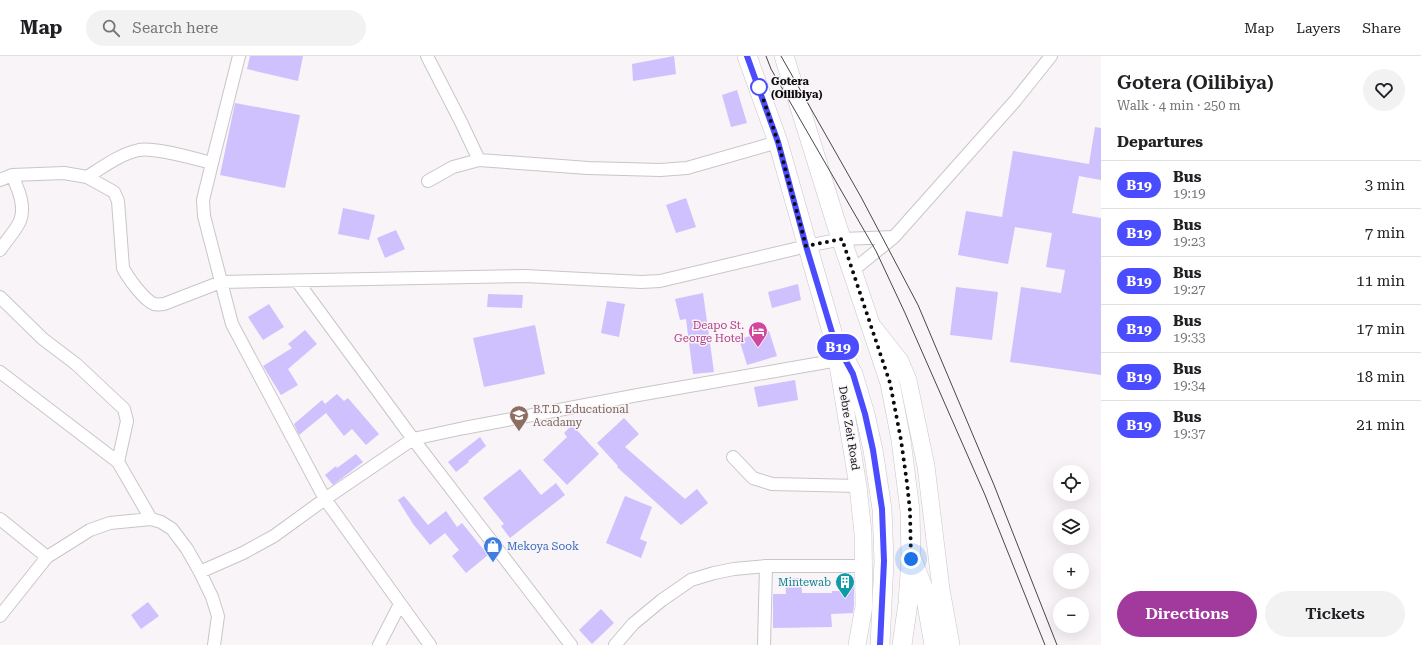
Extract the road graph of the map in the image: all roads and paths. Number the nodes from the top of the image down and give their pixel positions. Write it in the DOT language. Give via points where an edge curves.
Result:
graph roads {
  1 [pos="239,56"];
  2 [pos="427,56"];
  3 [pos="748,56"];
  4 [pos="784,56"];
  5 [pos="1051,56"];
  6 [pos="778,142"];
  7 [pos="479,160"];
  8 [pos="212,163"];
  9 [pos="12,175"];
  10 [pos="87,177"];
  11 [pos="0,180"];
  12 [pos="428,181"];
  13 [pos="894,237"];
  14 [pos="842,239"];
  15 [pos="806,246"];
  16 [pos="0,250"];
  17 [pos="852,271"];
  18 [pos="297,281"];
  19 [pos="221,282"];
  20 [pos="0,297"];
  21 [pos="870,323"];
  22 [pos="834,339"];
  23 [pos="838,360"];
  24 [pos="0,372"];
  25 [pos="413,439"];
  26 [pos="733,457"];
  27 [pos="118,462"];
  28 [pos="858,486"];
  29 [pos="325,499"];
  30 [pos="0,519"];
  31 [pos="151,519"];
  32 [pos="47,557"];
  33 [pos="911,559"];
  34 [pos="766,566"];
  35 [pos="864,566"];
  36 [pos="200,572"];
  37 [pos="400,604"];
  38 [pos="0,616"];
  39 [pos="214,645"];
  40 [pos="380,645"];
  41 [pos="430,645"];
  42 [pos="571,645"];
  43 [pos="616,645"];
  44 [pos="764,645"];
  45 [pos="857,645"];
  46 [pos="880,645"];
  47 [pos="902,645"];
  48 [pos="934,645"];
  49 [pos="951,645"];
  1 -- 8 [label="street"];
  2 -- 7 [label="street"];
  3 -- 6 [label="main road, Debre Zeit Road"];
  4 -- 14 [label="main road"];
  5 -- 13 [label="street" via="1016,101"];
  6 -- 7 [label="street" via="687,168 660,170"];
  6 -- 15 [label="main road, Debre Zeit Road"];
  7 -- 12 [label="street" via="453,167"];
  8 -- 10 [label="street" via="155,150 140,150 119,157"];
  8 -- 19 [label="street" via="203,200 204,216"];
  9 -- 10 [label="street" via="64,173"];
  9 -- 11 [label="street"];
  9 -- 16 [label="street" via="20,196 22,212 20,221"];
  10 -- 19 [label="street" via="114,192 118,201 123,268 147,299 155,304 164,304"];
  13 -- 14 [label="street"];
  13 -- 17 [label="street"];
  14 -- 15 [label="street"];
  14 -- 17 [label="main road"];
  15 -- 18 [label="street" via="660,281 525,276"];
  15 -- 22 [label="main road, Debre Zeit Road"];
  17 -- 21 [label="main road"];
  18 -- 19 [label="street"];
  18 -- 25 [label="street"];
  19 -- 29 [label="street" via="232,324"];
  20 -- 27 [label="street" via="43,339 76,364 124,409 127,421"];
  21 -- 33 [label="main road" via="890,383 901,440 910,511"];
  21 -- 49 [label="main road" via="900,361 908,380 926,466 941,589"];
  22 -- 23 [label="main road, Debre Zeit Road"];
  22 -- 46 [label="main road" via="853,374 865,414 882,509 884,561"];
  23 -- 25 [label="street" via="600,402"];
  23 -- 28 [label="main road, Debre Zeit Road"];
  24 -- 27 [label="street"];
  25 -- 29 [label="street"];
  25 -- 42 [label="street"];
  26 -- 28 [label="street" via="753,478 772,484"];
  27 -- 31 [label="street"];
  28 -- 35 [label="main road, Debre Zeit Road"];
  29 -- 36 [label="street" via="274,536"];
  29 -- 37 [label="street"];
  30 -- 32 [label="street"];
  31 -- 32 [label="street" via="110,523 90,530"];
  31 -- 36 [label="street" via="172,529"];
  32 -- 38 [label="street"];
  33 -- 47 [label="main road"];
  33 -- 48 [label="main road" via="925,593"];
  34 -- 35 [label="street"];
  34 -- 43 [label="street" via="734,569 691,580 633,624"];
  34 -- 44 [label="street"];
  35 -- 45 [label="main road, Debre Zeit Road" via="864,606"];
  36 -- 39 [label="street" via="218,616"];
  37 -- 40 [label="street"];
  37 -- 41 [label="street"];
}
